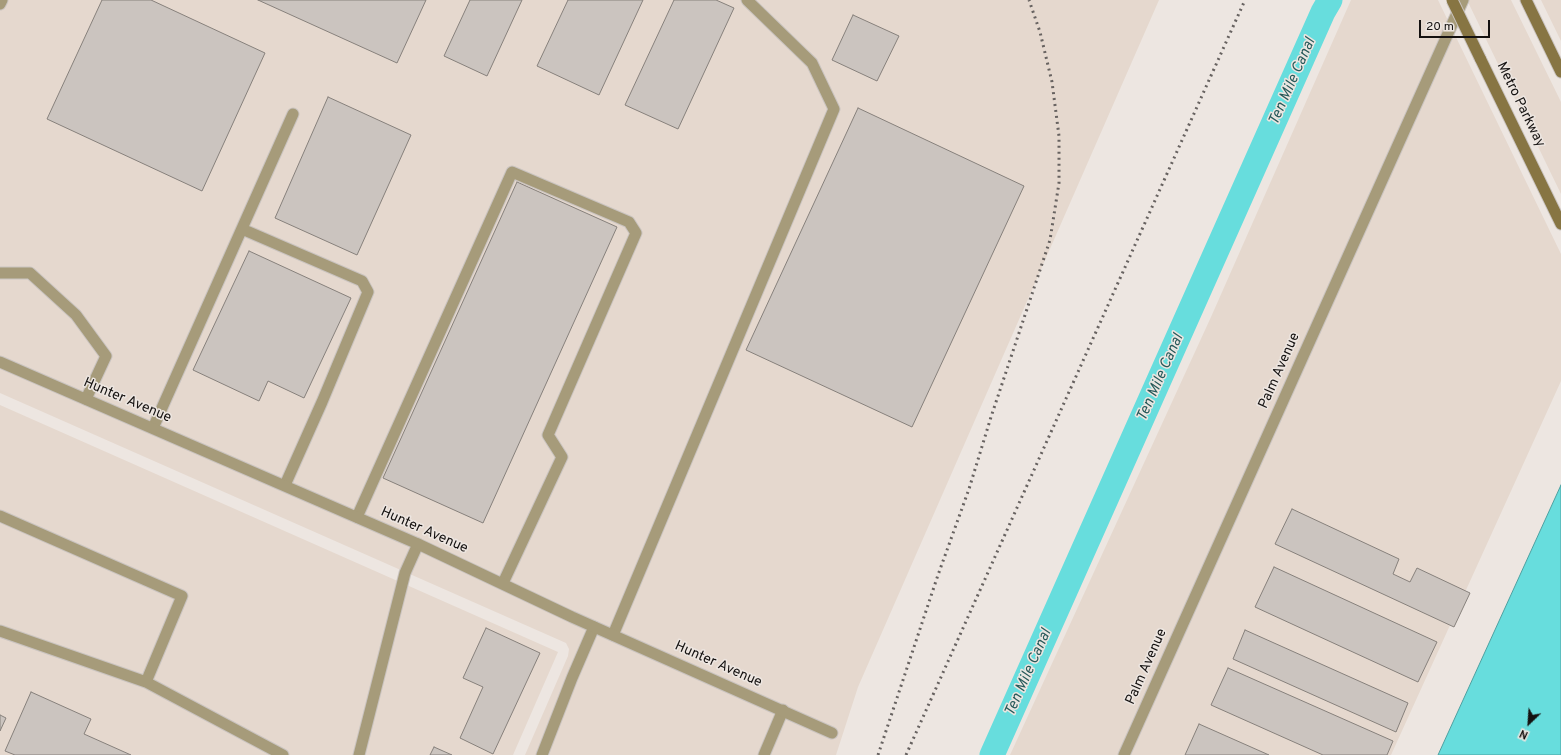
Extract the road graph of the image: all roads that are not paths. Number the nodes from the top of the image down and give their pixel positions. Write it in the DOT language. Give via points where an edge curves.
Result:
graph roads {
  1 [pos="2,0"];
  2 [pos="747,0"];
  3 [pos="1452,0"];
  4 [pos="1463,0"];
  5 [pos="1526,0"];
  6 [pos="0,4"];
  7 [pos="1561,72"];
  8 [pos="293,114"];
  9 [pos="1561,224"];
  10 [pos="242,229"];
  11 [pos="0,273"];
  12 [pos="0,362"];
  13 [pos="86,399"];
  14 [pos="153,428"];
  15 [pos="285,485"];
  16 [pos="0,516"];
  17 [pos="357,517"];
  18 [pos="418,544"];
  19 [pos="503,584"];
  20 [pos="594,627"];
  21 [pos="0,631"];
  22 [pos="613,635"];
  23 [pos="146,682"];
  24 [pos="783,710"];
  25 [pos="832,732"];
  26 [pos="283,755"];
  27 [pos="359,755"];
  28 [pos="542,755"];
  29 [pos="764,755"];
  30 [pos="1124,755"];
  1 -- 6 [label="street"];
  2 -- 22 [label="street" via="812,63 834,109"];
  3 -- 9 [label="main road, Metro Parkway, bridge"];
  4 -- 30 [label="street, Palm Avenue"];
  5 -- 7 [label="main road"];
  8 -- 10 [label="street"];
  10 -- 14 [label="street"];
  10 -- 15 [label="street" via="362,281 368,292"];
  11 -- 13 [label="street" via="30,273 76,315 106,356"];
  12 -- 13 [label="street, Hunter Avenue"];
  13 -- 14 [label="street, Hunter Avenue"];
  14 -- 15 [label="street, Hunter Avenue"];
  15 -- 17 [label="street, Hunter Avenue"];
  16 -- 23 [label="street" via="182,596"];
  17 -- 18 [label="street, Hunter Avenue"];
  17 -- 19 [label="street" via="512,172 629,222 636,233 548,435 562,458"];
  18 -- 19 [label="street, Hunter Avenue"];
  18 -- 27 [label="street" via="405,573"];
  19 -- 20 [label="street, Hunter Avenue"];
  20 -- 22 [label="street, Hunter Avenue"];
  20 -- 28 [label="street"];
  21 -- 23 [label="street"];
  22 -- 24 [label="street, Hunter Avenue"];
  23 -- 26 [label="street"];
  24 -- 25 [label="street, Hunter Avenue"];
  24 -- 29 [label="street"];
}
